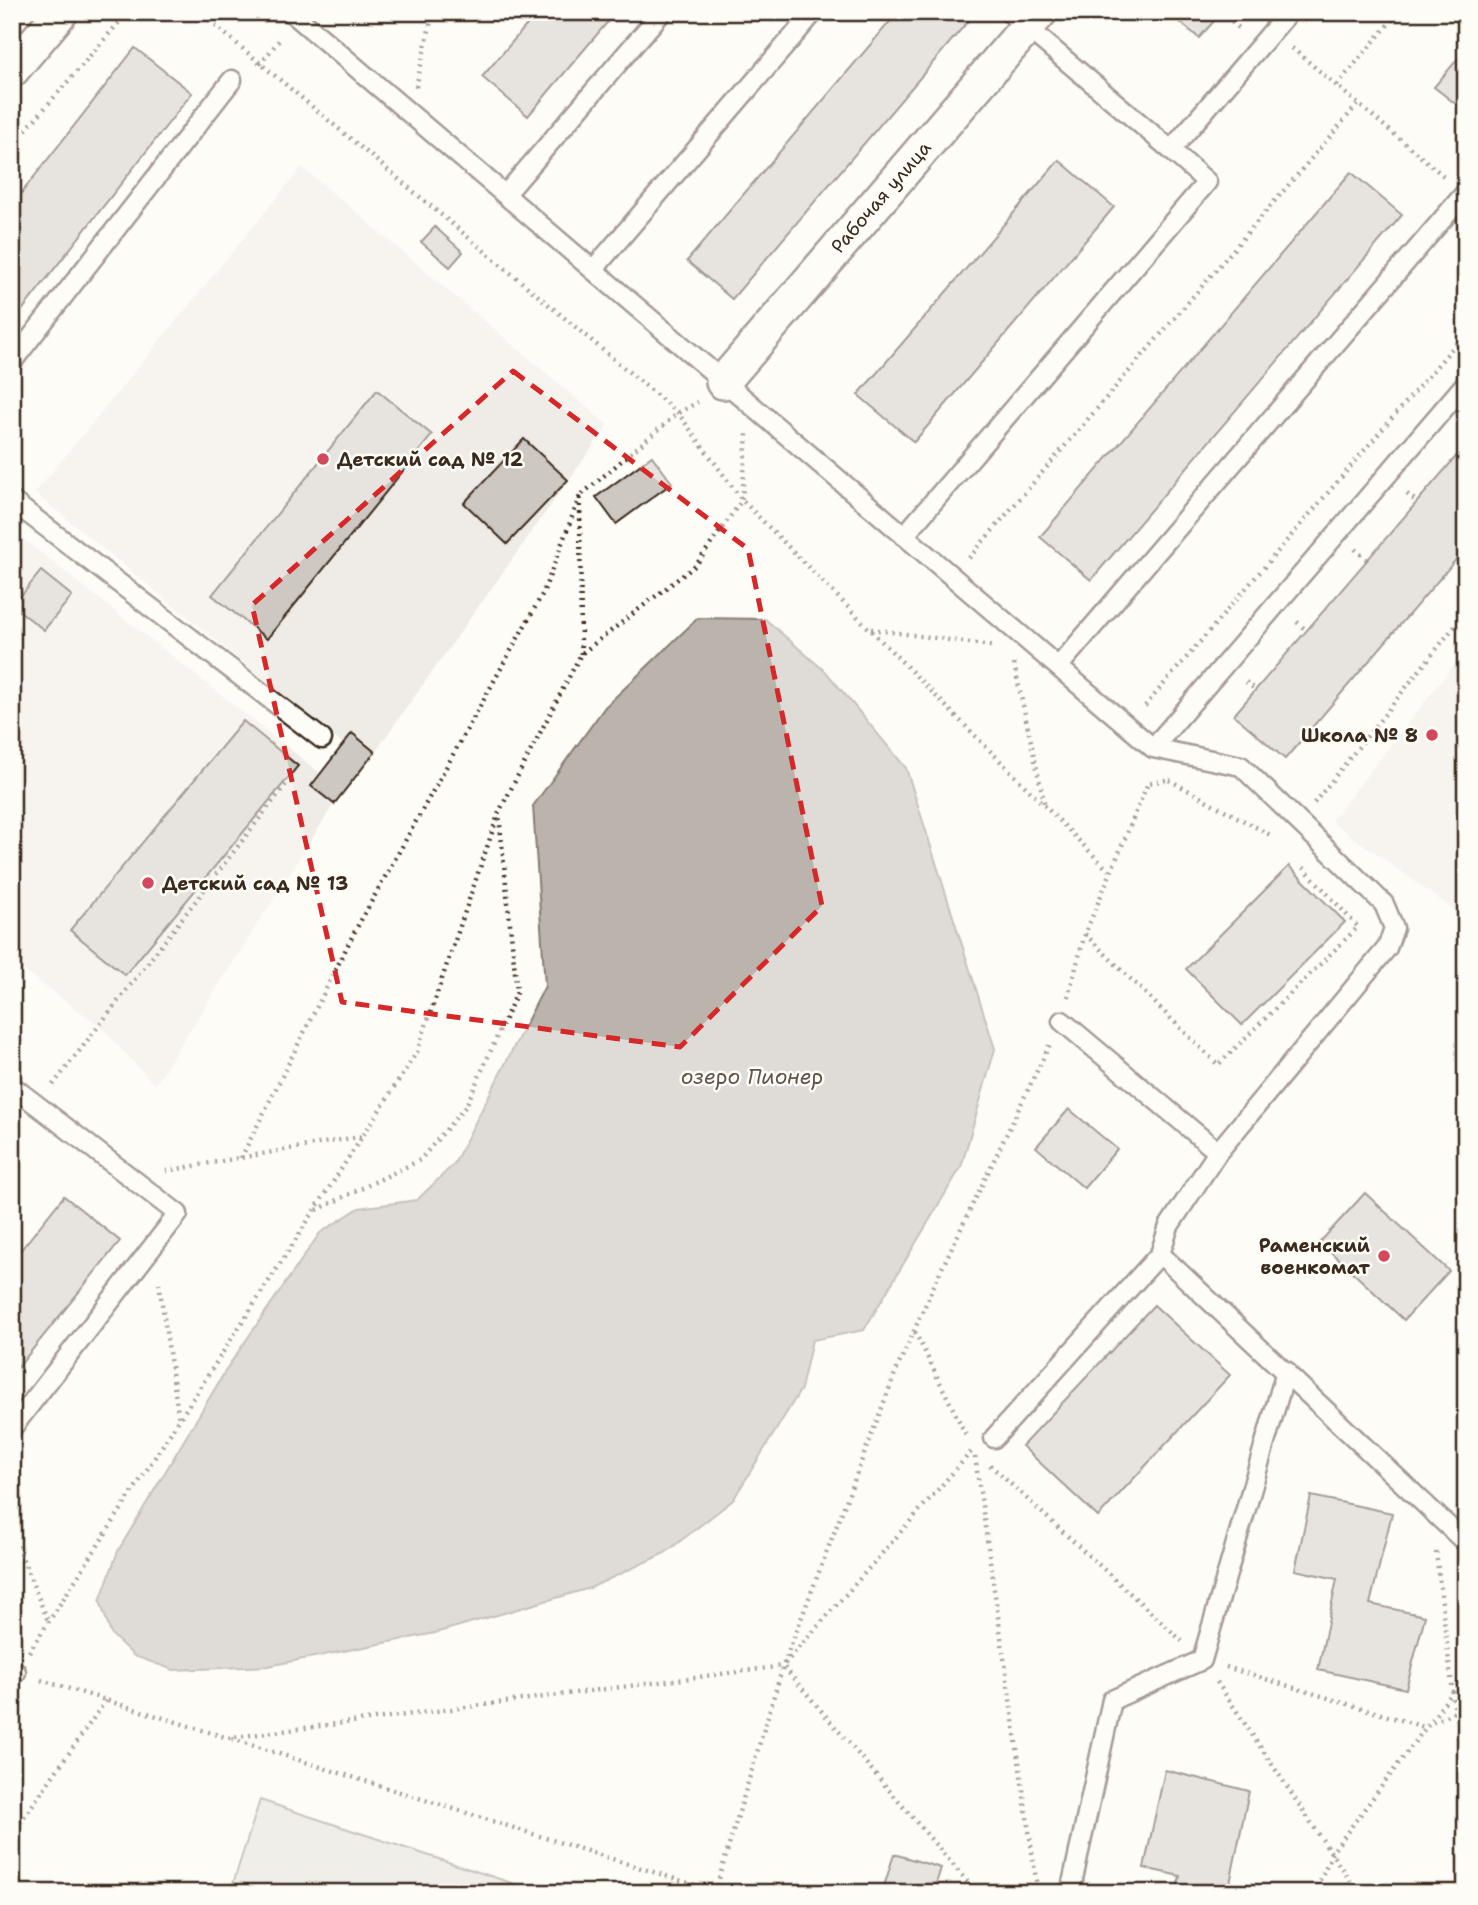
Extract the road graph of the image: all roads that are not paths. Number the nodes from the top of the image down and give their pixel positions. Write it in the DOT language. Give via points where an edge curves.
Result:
graph roads {
  1 [pos="61,12"];
  2 [pos="662,12"];
  3 [pos="814,12"];
  4 [pos="1289,12"];
  5 [pos="296,14"];
  6 [pos="1025,17"];
  7 [pos="12,69"];
  8 [pos="232,80"];
  9 [pos="1171,150"];
  10 [pos="1465,194"];
  11 [pos="505,195"];
  12 [pos="593,270"];
  13 [pos="12,362"];
  14 [pos="723,382"];
  15 [pos="1466,383"];
  16 [pos="12,501"];
  17 [pos="904,536"];
  18 [pos="1058,667"];
  19 [pos="322,739"];
  20 [pos="1153,748"];
  21 [pos="1062,1021"];
  22 [pos="12,1086"];
  23 [pos="1218,1152"];
  24 [pos="1160,1254"];
  25 [pos="1286,1371"];
  26 [pos="12,1428"];
  27 [pos="994,1438"];
  28 [pos="1466,1543"];
  29 [pos="1070,1893"];
  1 -- 7 [label="street"];
  2 -- 11 [label="lane"];
  3 -- 12 [label="lane"];
  4 -- 9 [label="lane"];
  5 -- 11 [label="lane"];
  6 -- 9 [label="lane"];
  6 -- 14 [label="street, Рабочая улица"];
  8 -- 13 [label="lane"];
  9 -- 17 [label="lane" via="1208,182"];
  10 -- 18 [label="lane"];
  11 -- 12 [label="lane"];
  12 -- 14 [label="lane"];
  14 -- 17 [label="lane"];
  15 -- 20 [label="lane"];
  16 -- 19 [label="lane"];
  17 -- 18 [label="lane"];
  18 -- 20 [label="lane"];
  20 -- 23 [label="lane" via="1241,766 1384,904 1394,928 1387,947"];
  21 -- 23 [label="lane"];
  22 -- 26 [label="lane" via="178,1214"];
  23 -- 24 [label="lane" via="1169,1226"];
  24 -- 25 [label="lane"];
  24 -- 27 [label="lane"];
  25 -- 28 [label="lane"];
  25 -- 29 [label="lane" via="1202,1660 1111,1700"];
}
